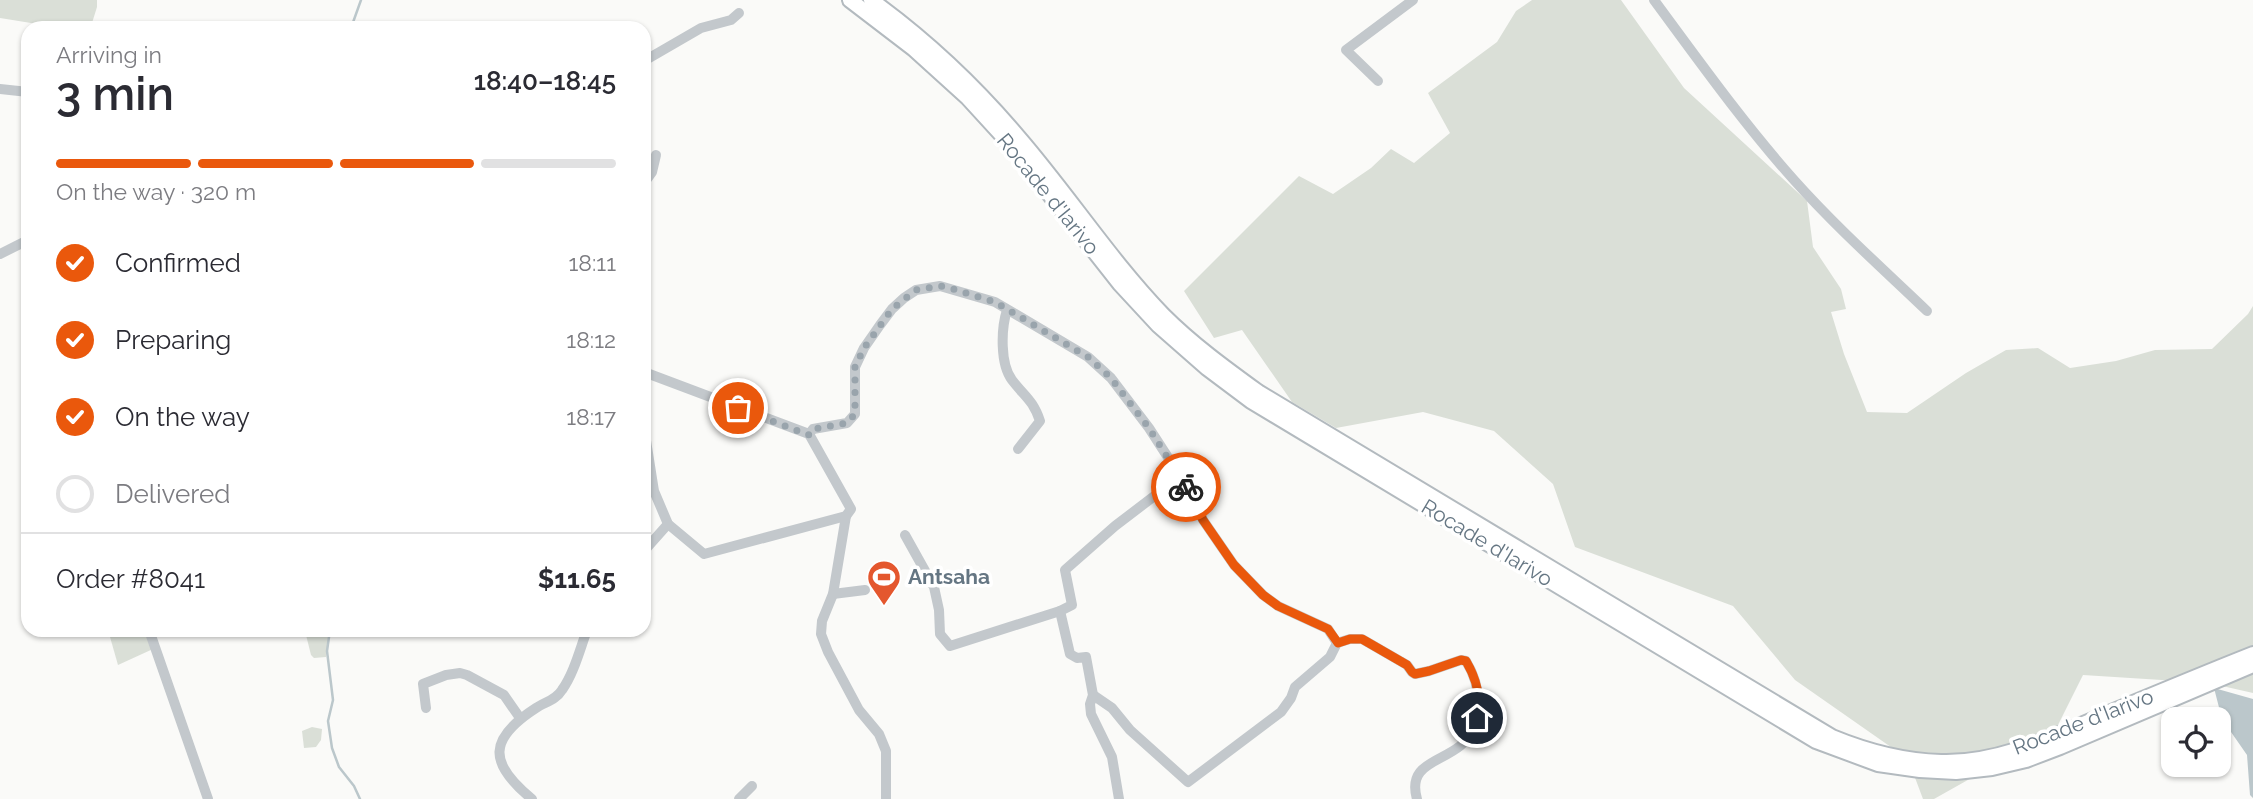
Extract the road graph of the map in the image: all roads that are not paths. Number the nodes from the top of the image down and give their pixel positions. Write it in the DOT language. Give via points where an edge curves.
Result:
graph roads {
  1 [pos="850,0"];
  2 [pos="871,0"];
  3 [pos="1413,0"];
  4 [pos="1654,0"];
  5 [pos="739,13"];
  6 [pos="651,57"];
  7 [pos="1378,81"];
  8 [pos="0,89"];
  9 [pos="21,91"];
  10 [pos="656,155"];
  11 [pos="651,173"];
  12 [pos="21,244"];
  13 [pos="0,254"];
  14 [pos="1007,310"];
  15 [pos="1927,311"];
  16 [pos="651,375"];
  17 [pos="809,435"];
  18 [pos="1018,449"];
  19 [pos="651,472"];
  20 [pos="1178,472"];
  21 [pos="846,516"];
  22 [pos="668,524"];
  23 [pos="905,535"];
  24 [pos="651,543"];
  25 [pos="865,590"];
  26 [pos="833,594"];
  27 [pos="1060,611"];
  28 [pos="151,637"];
  29 [pos="584,637"];
  30 [pos="1338,643"];
  31 [pos="2253,653"];
  32 [pos="2253,665"];
  33 [pos="1093,695"];
  34 [pos="426,708"];
  35 [pos="520,718"];
  36 [pos="752,786"];
  37 [pos="208,799"];
  38 [pos="532,799"];
  39 [pos="739,799"];
  40 [pos="886,799"];
  41 [pos="1119,799"];
  42 [pos="1417,799"];
  1 -- 32 [label="main road, Rocade d'Iarivo" via="967,97 1010,144 1120,284 1207,368 1251,401 1816,741 1878,764 1956,772 1992,768 2060,747"];
  2 -- 31 [label="main road, Rocade d'Iarivo" via="976,92 1018,137 1128,276 1213,359 1258,392 1832,737 1908,759 1974,760 2026,747"];
  3 -- 7 [label="street" via="1346,50"];
  4 -- 15 [label="street" via="1793,179"];
  5 -- 6 [label="street" via="731,20 701,28"];
  8 -- 9 [label="street"];
  10 -- 11 [label="street"];
  12 -- 13 [label="street"];
  14 -- 17 [label="street" via="950,288 916,290 892,309 864,348 855,367 855,414 847,423 813,429"];
  14 -- 18 [label="street" via="1002,335 1007,370 1032,401 1040,421"];
  14 -- 20 [label="street" via="1088,357 1111,378"];
  16 -- 17 [label="street"];
  17 -- 21 [label="street" via="851,509"];
  19 -- 22 [label="street"];
  20 -- 27 [label="street" via="1174,481 1065,570 1072,605"];
  20 -- 30 [label="street" via="1234,565 1263,595 1328,629"];
  21 -- 22 [label="street" via="704,554"];
  21 -- 26 [label="street"];
  22 -- 24 [label="street"];
  23 -- 27 [label="street" via="934,587 940,634 950,646"];
  25 -- 26 [label="street"];
  26 -- 40 [label="street" via="821,634 859,710 879,734 886,751"];
  27 -- 33 [label="street" via="1070,654 1086,657"];
  28 -- 37 [label="street"];
  29 -- 35 [label="street" via="562,692"];
  30 -- 33 [label="street" via="1330,657 1295,687 1281,712 1188,782"];
  30 -- 42 [label="street" via="1362,639 1415,674 1461,660 1468,664 1477,692 1477,718 1464,742 1420,772 1414,783"];
  33 -- 41 [label="street" via="1091,714 1112,757"];
  34 -- 35 [label="street" via="423,684 460,673 499,691"];
  35 -- 38 [label="street" via="502,738 499,759 502,769"];
  36 -- 39 [label="street"];
}
